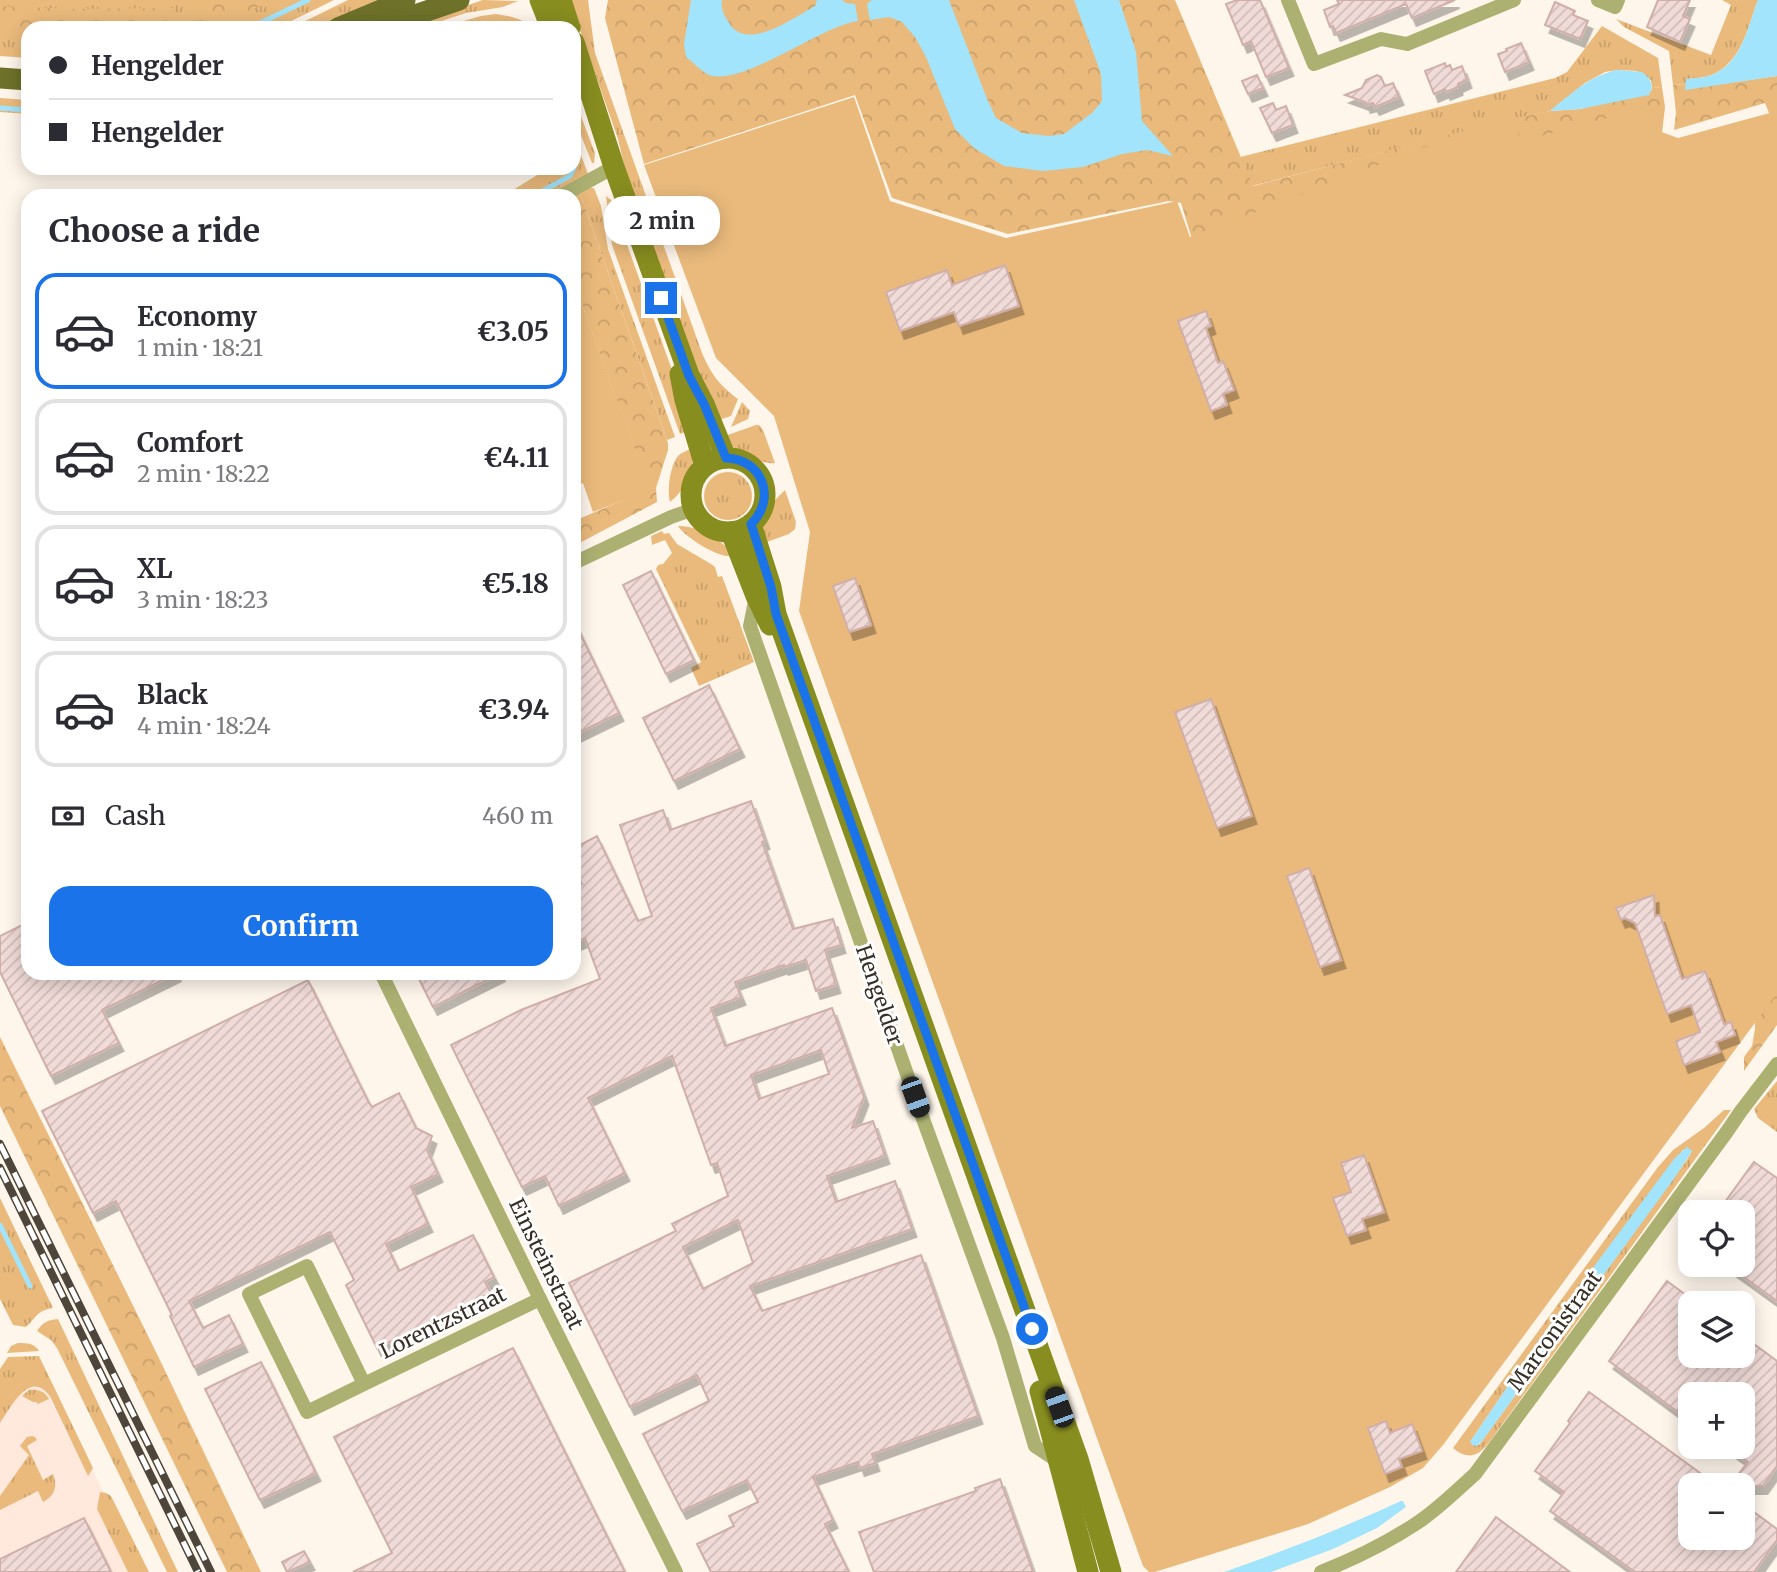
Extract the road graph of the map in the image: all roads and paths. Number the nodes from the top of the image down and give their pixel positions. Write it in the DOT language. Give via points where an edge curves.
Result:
graph roads {
  1 [pos="405,0"];
  2 [pos="460,0"];
  3 [pos="540,0"];
  4 [pos="561,0"];
  5 [pos="1288,0"];
  6 [pos="1514,0"];
  7 [pos="1598,0"];
  8 [pos="1618,0"];
  9 [pos="355,21"];
  10 [pos="398,21"];
  11 [pos="548,21"];
  12 [pos="568,21"];
  13 [pos="581,67"];
  14 [pos="0,78"];
  15 [pos="21,79"];
  16 [pos="581,105"];
  17 [pos="610,170"];
  18 [pos="574,189"];
  19 [pos="726,458"];
  20 [pos="705,466"];
  21 [pos="694,509"];
  22 [pos="741,528"];
  23 [pos="581,560"];
  24 [pos="383,980"];
  25 [pos="1777,1064"];
  26 [pos="540,1299"];
  27 [pos="364,1384"];
  28 [pos="676,1572"];
  29 [pos="1088,1572"];
  30 [pos="1111,1572"];
  31 [pos="1321,1572"];
  1 -- 9 [label="main road"];
  2 -- 10 [label="main road"];
  3 -- 11 [label="main road"];
  4 -- 12 [label="main road"];
  5 -- 6 [label="street" via="1314,64 1381,39 1407,44"];
  7 -- 8 [label="street" via="1615,7"];
  13 -- 17 [label="main road"];
  14 -- 15 [label="main road"];
  16 -- 17 [label="main road"];
  17 -- 18 [label="street"];
  17 -- 19 [label="main road" via="689,376"];
  17 -- 20 [label="main road" via="681,377"];
  19 -- 20 [label="main road"];
  19 -- 22 [label="main road" via="747,464 757,473 765,492 762,510"];
  20 -- 21 [label="main road" via="694,481"];
  21 -- 22 [label="main road" via="713,529"];
  21 -- 23 [label="street"];
  22 -- 29 [label="main road, Hengelder" via="756,596 1018,1319"];
  22 -- 30 [label="main road, Hengelder" via="771,587 776,614 1078,1459"];
  24 -- 26 [label="street, Einsteinstraat"];
  25 -- 31 [label="street, Marconistraat" via="1475,1474 1419,1522"];
  26 -- 27 [label="street, Lorentzstraat"];
  26 -- 28 [label="street, Einsteinstraat"];
  27 -- 27 [label="street, Lorentzstraat" via="307,1412 249,1294 307,1266"];
}
